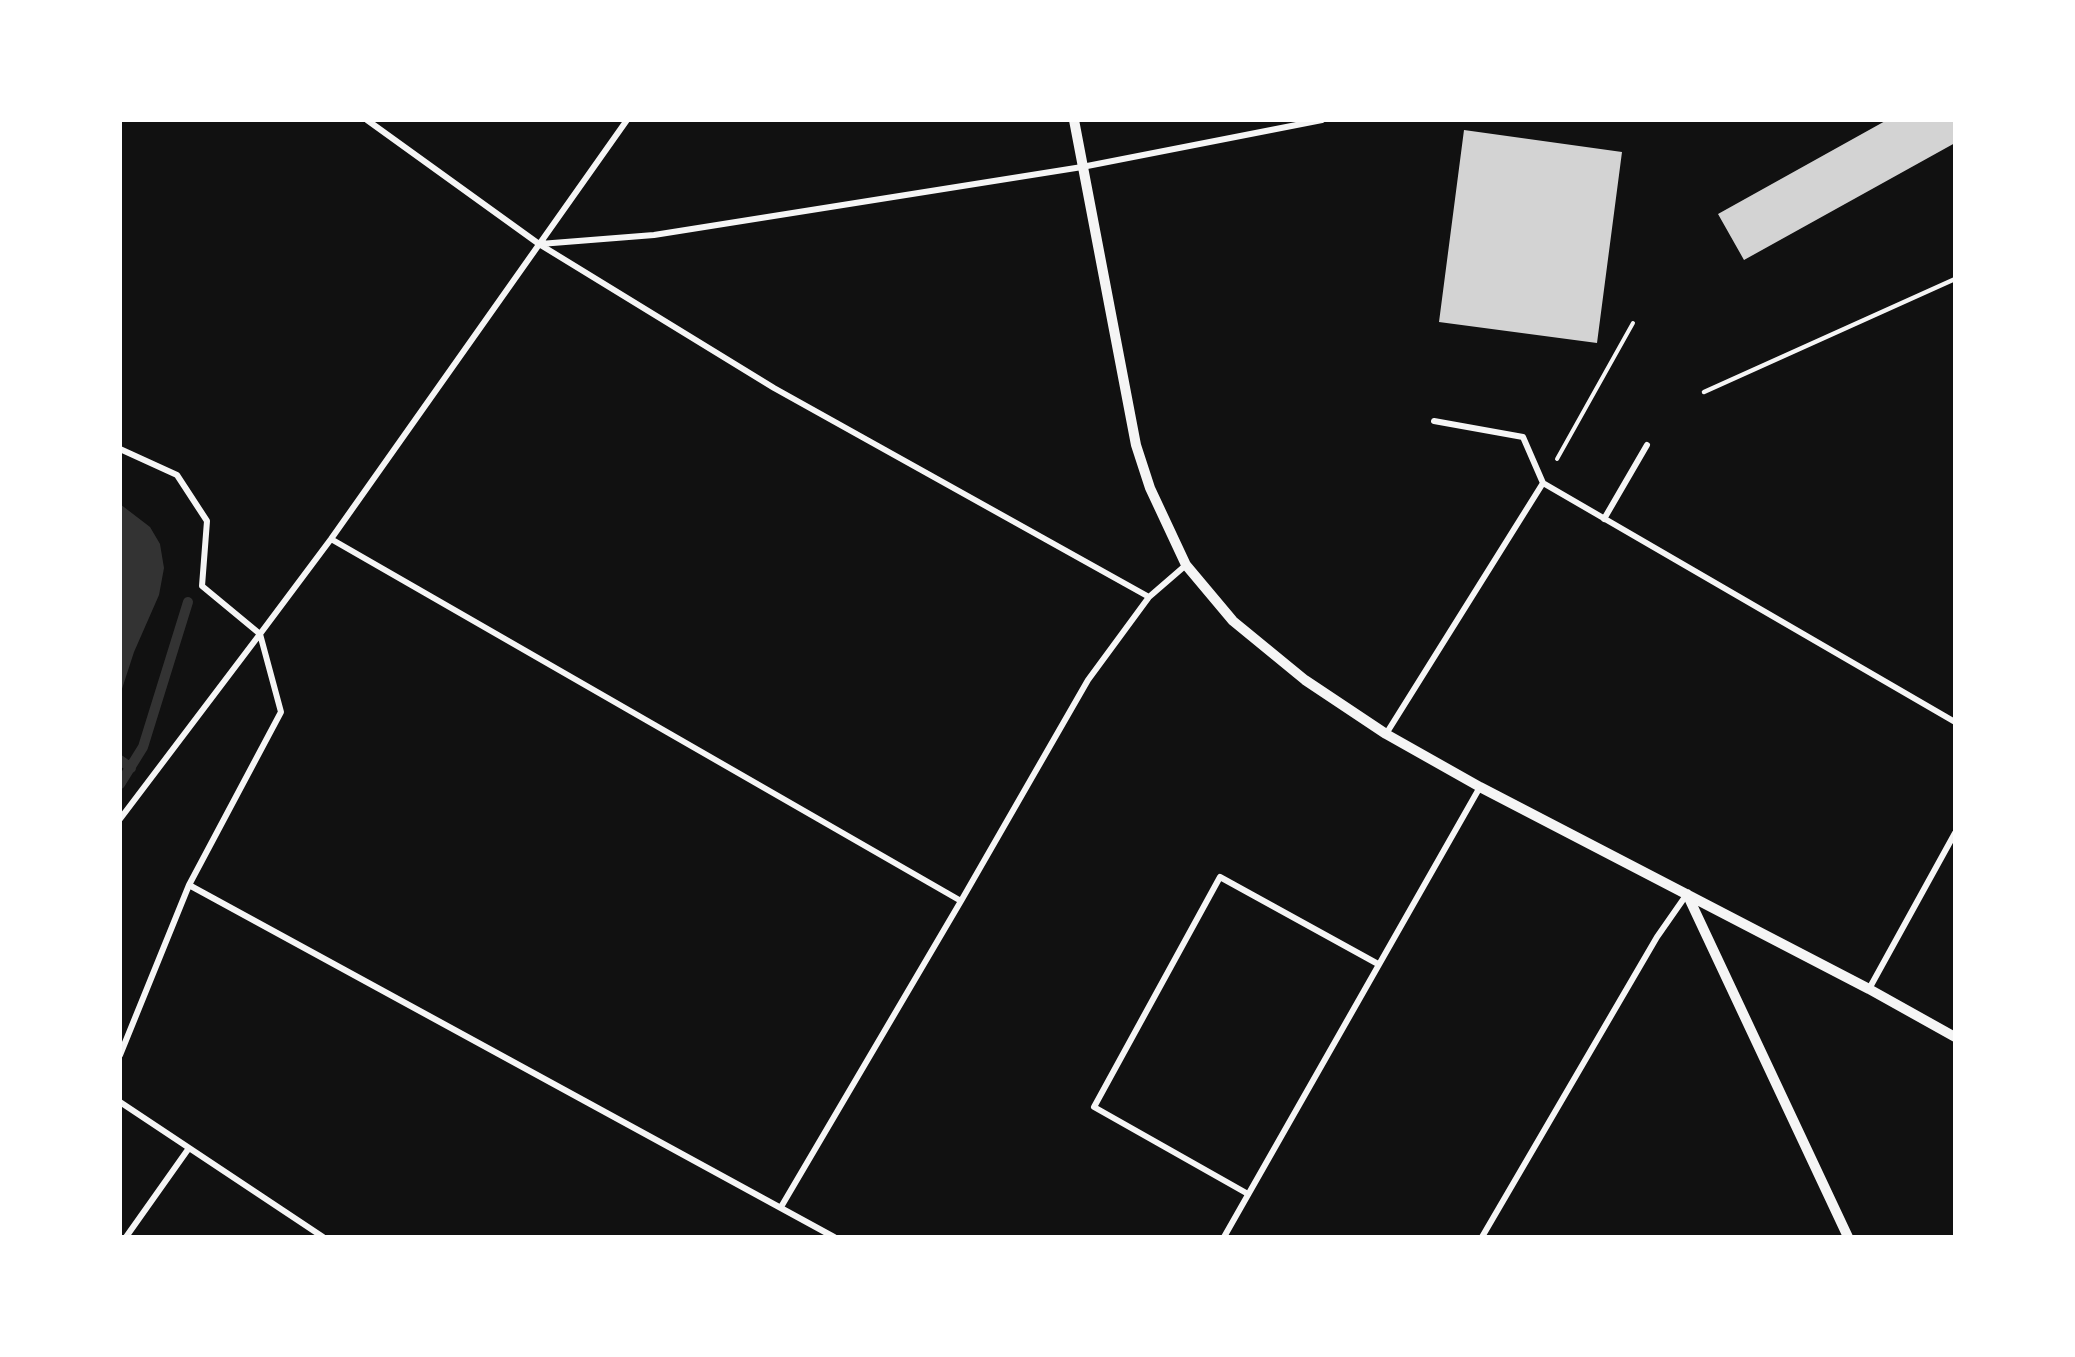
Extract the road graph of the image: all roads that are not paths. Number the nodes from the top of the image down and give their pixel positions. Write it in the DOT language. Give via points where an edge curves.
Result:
graph roads {
  1 [pos="367,120"];
  2 [pos="627,120"];
  3 [pos="1074,120"];
  4 [pos="1322,120"];
  5 [pos="1082,167"];
  6 [pos="539,244"];
  7 [pos="1955,279"];
  8 [pos="1704,392"];
  9 [pos="1434,421"];
  10 [pos="1647,445"];
  11 [pos="120,449"];
  12 [pos="1543,483"];
  13 [pos="1604,519"];
  14 [pos="331,539"];
  15 [pos="1186,565"];
  16 [pos="1149,597"];
  17 [pos="260,634"];
  18 [pos="1955,722"];
  19 [pos="1386,734"];
  20 [pos="1480,787"];
  21 [pos="120,819"];
  22 [pos="1955,833"];
  23 [pos="189,885"];
  24 [pos="1687,894"];
  25 [pos="961,901"];
  26 [pos="1378,964"];
  27 [pos="1869,989"];
  28 [pos="1955,1037"];
  29 [pos="120,1056"];
  30 [pos="120,1102"];
  31 [pos="189,1148"];
  32 [pos="1248,1194"];
  33 [pos="781,1207"];
  34 [pos="126,1237"];
  35 [pos="323,1237"];
  36 [pos="834,1237"];
  37 [pos="1224,1237"];
  38 [pos="1482,1237"];
  39 [pos="1848,1237"];
  1 -- 6 [label="street"];
  2 -- 6 [label="street"];
  3 -- 5 [label="street"];
  4 -- 5 [label="street"];
  5 -- 6 [label="street" via="654,235"];
  5 -- 15 [label="street" via="1136,445 1150,488"];
  6 -- 14 [label="street"];
  6 -- 16 [label="street" via="774,388"];
  7 -- 8 [label="lane"];
  9 -- 12 [label="street" via="1523,437"];
  10 -- 13 [label="street"];
  11 -- 17 [label="street" via="177,475 207,521 202,586"];
  12 -- 13 [label="street"];
  12 -- 19 [label="street"];
  13 -- 18 [label="street"];
  14 -- 17 [label="street"];
  14 -- 25 [label="street"];
  15 -- 16 [label="street"];
  15 -- 19 [label="street" via="1233,621 1305,680"];
  16 -- 25 [label="street" via="1088,680"];
  17 -- 21 [label="street"];
  17 -- 23 [label="street" via="281,712"];
  19 -- 20 [label="street"];
  20 -- 24 [label="street"];
  20 -- 26 [label="street"];
  22 -- 27 [label="street"];
  23 -- 29 [label="street"];
  23 -- 33 [label="street"];
  24 -- 27 [label="street"];
  24 -- 38 [label="street" via="1657,937"];
  24 -- 39 [label="street"];
  25 -- 33 [label="street"];
  26 -- 32 [label="street"];
  26 -- 32 [label="street" via="1220,877 1094,1107"];
  27 -- 28 [label="street"];
  30 -- 31 [label="street"];
  31 -- 34 [label="street"];
  31 -- 35 [label="street"];
  32 -- 37 [label="street"];
  33 -- 36 [label="street"];
}
